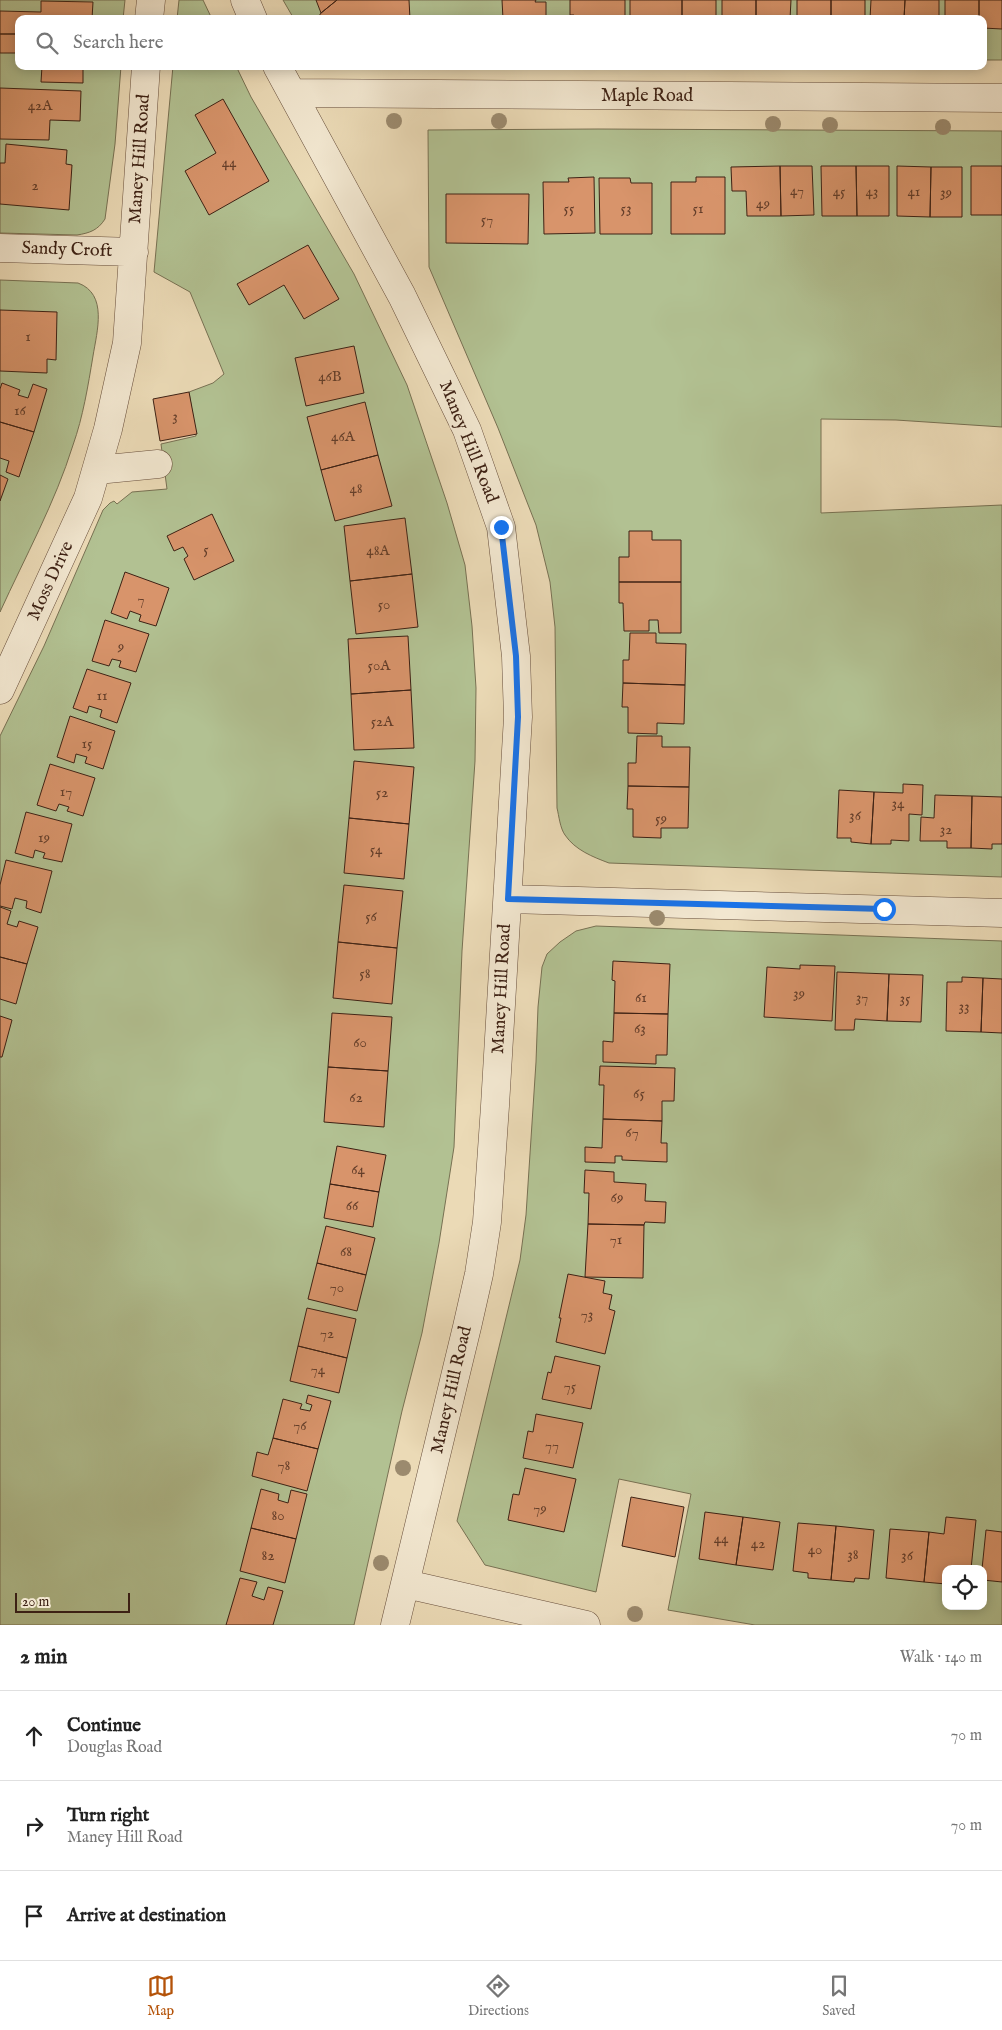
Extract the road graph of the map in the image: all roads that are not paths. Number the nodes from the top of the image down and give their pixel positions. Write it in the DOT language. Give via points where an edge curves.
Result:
graph roads {
  1 [pos="151,0"];
  2 [pos="245,0"];
  3 [pos="149,15"];
  4 [pos="252,15"];
  5 [pos="146,70"];
  6 [pos="279,70"];
  7 [pos="292,94"];
  8 [pos="1002,98"];
  9 [pos="0,248"];
  10 [pos="134,252"];
  11 [pos="158,464"];
  12 [pos="97,470"];
  13 [pos="0,690"];
  14 [pos="508,899"];
  15 [pos="1002,913"];
  16 [pos="406,1584"];
  17 [pos="395,1625"];
  18 [pos="586,1625"];
  1 -- 3 [label="street"];
  2 -- 4 [label="street"];
  5 -- 10 [label="street, Maney Hill Road"];
  6 -- 7 [label="street, Maney Hill Road"];
  7 -- 8 [label="street, Maple Road"];
  7 -- 14 [label="street, Maney Hill Road" via="402,296 462,421 501,527 516,656 518,717"];
  9 -- 10 [label="street, Sandy Croft"];
  10 -- 12 [label="street, Moss Drive" via="126,343"];
  11 -- 12 [label="street"];
  12 -- 13 [label="street, Moss Drive" via="61,561"];
  14 -- 15 [label="street"];
  14 -- 16 [label="street, Maney Hill Road" via="487,1222 479,1274"];
  16 -- 17 [label="street, Maney Hill Road"];
  16 -- 18 [label="street"];
}
